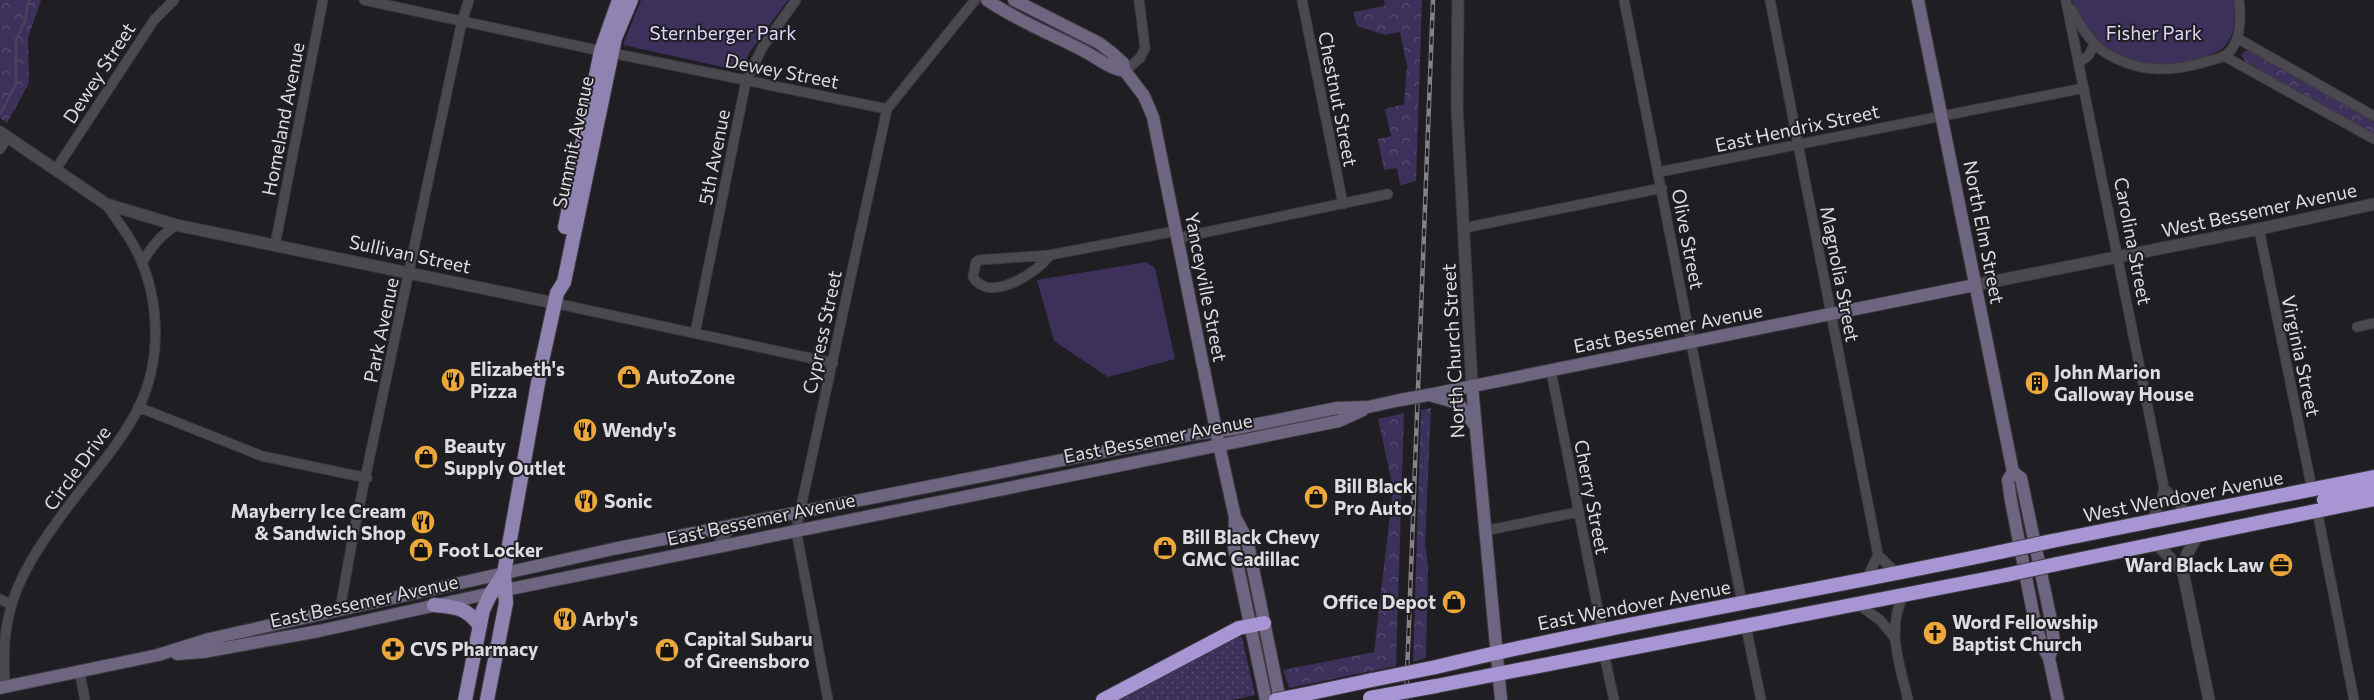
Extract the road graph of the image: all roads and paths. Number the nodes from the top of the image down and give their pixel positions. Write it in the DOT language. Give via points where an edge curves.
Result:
graph roads {
  1 [pos="174,0"];
  2 [pos="323,0"];
  3 [pos="364,0"];
  4 [pos="469,0"];
  5 [pos="619,0"];
  6 [pos="631,0"];
  7 [pos="796,0"];
  8 [pos="975,0"];
  9 [pos="987,0"];
  10 [pos="1014,0"];
  11 [pos="1139,0"];
  12 [pos="1302,0"];
  13 [pos="1458,0"];
  14 [pos="1624,0"];
  15 [pos="1770,0"];
  16 [pos="1918,0"];
  17 [pos="2239,0"];
  18 [pos="2066,1"];
  19 [pos="462,21"];
  20 [pos="2237,38"];
  21 [pos="2095,44"];
  22 [pos="606,52"];
  23 [pos="2224,56"];
  24 [pos="2079,63"];
  25 [pos="1125,71"];
  26 [pos="746,81"];
  27 [pos="2084,88"];
  28 [pos="887,108"];
  29 [pos="1941,115"];
  30 [pos="2374,116"];
  31 [pos="4,134"];
  32 [pos="2374,139"];
  33 [pos="1798,145"];
  34 [pos="0,149"];
  35 [pos="56,168"];
  36 [pos="1659,172"];
  37 [pos="1662,188"];
  38 [pos="1388,194"];
  39 [pos="106,204"];
  40 [pos="1343,204"];
  41 [pos="2374,204"];
  42 [pos="176,225"];
  43 [pos="1464,228"];
  44 [pos="2259,229"];
  45 [pos="1177,234"];
  46 [pos="275,245"];
  47 [pos="1050,255"];
  48 [pos="2118,256"];
  49 [pos="142,264"];
  50 [pos="410,272"];
  51 [pos="1975,285"];
  52 [pos="556,298"];
  53 [pos="1831,314"];
  54 [pos="2374,324"];
  55 [pos="2357,327"];
  56 [pos="695,334"];
  57 [pos="1692,342"];
  58 [pos="833,363"];
  59 [pos="1551,371"];
  60 [pos="1472,386"];
  61 [pos="1428,395"];
  62 [pos="138,407"];
  63 [pos="1368,407"];
  64 [pos="1475,425"];
  65 [pos="1216,432"];
  66 [pos="1219,445"];
  67 [pos="2374,477"];
  68 [pos="367,478"];
  69 [pos="2164,488"];
  70 [pos="2374,488"];
  71 [pos="2312,489"];
  72 [pos="2374,499"];
  73 [pos="2317,510"];
  74 [pos="801,511"];
  75 [pos="1578,512"];
  76 [pos="2188,514"];
  77 [pos="2150,522"];
  78 [pos="734,524"];
  79 [pos="796,530"];
  80 [pos="1484,531"];
  81 [pos="2198,535"];
  82 [pos="2156,543"];
  83 [pos="719,546"];
  84 [pos="2000,552"];
  85 [pos="1878,555"];
  86 [pos="2183,572"];
  87 [pos="504,573"];
  88 [pos="1897,574"];
  89 [pos="1866,580"];
  90 [pos="505,590"];
  91 [pos="491,593"];
  92 [pos="1903,596"];
  93 [pos="0,599"];
  94 [pos="1742,603"];
  95 [pos="12,605"];
  96 [pos="434,605"];
  97 [pos="1859,605"];
  98 [pos="340,609"];
  99 [pos="310,616"];
  100 [pos="1257,624"];
  101 [pos="480,626"];
  102 [pos="1746,627"];
  103 [pos="1602,630"];
  104 [pos="306,634"];
  105 [pos="1894,637"];
  106 [pos="277,639"];
  107 [pos="1496,653"];
  108 [pos="1604,654"];
  109 [pos="158,655"];
  110 [pos="79,670"];
  111 [pos="1498,673"];
  112 [pos="3,687"];
  113 [pos="1366,699"];
  114 [pos="84,700"];
  115 [pos="465,700"];
  116 [pos="487,700"];
  117 [pos="828,700"];
  118 [pos="1103,700"];
  119 [pos="1266,700"];
  120 [pos="1278,700"];
  121 [pos="1501,700"];
  122 [pos="1614,700"];
  123 [pos="1761,700"];
  124 [pos="1908,700"];
  125 [pos="2058,700"];
  126 [pos="2209,700"];
  127 [pos="2354,700"];
  1 -- 35 [label="street, Dewey Street" via="154,20"];
  2 -- 46 [label="street, Homeland Avenue"];
  3 -- 19 [label="street, Dewey Street"];
  4 -- 19 [label="street, Park Avenue"];
  5 -- 22 [label="main road, Summit Avenue"];
  6 -- 22 [label="main road, Summit Avenue"];
  7 -- 26 [label="street, 5th Avenue" via="762,48"];
  8 -- 28 [label="street, Cypress Street"];
  9 -- 25 [label="main road" via="1115,70"];
  10 -- 25 [label="main road, Yanceyville Street" via="1098,43 1123,62"];
  11 -- 25 [label="street" via="1145,48 1140,58"];
  12 -- 40 [label="street, Chestnut Street"];
  13 -- 43 [label="street, North Church Street" via="1456,107"];
  14 -- 36 [label="street, Olive Street"];
  15 -- 33 [label="street, Magnolia Street"];
  16 -- 29 [label="main road, North Elm Street"];
  17 -- 20 [label="street" via="2240,30"];
  18 -- 21 [label="street"];
  18 -- 24 [label="street, Carolina Street"];
  19 -- 22 [label="street, Dewey Street"];
  19 -- 50 [label="street, Park Avenue"];
  20 -- 23 [label="street"];
  20 -- 30 [label="street"];
  21 -- 23 [label="street" via="2123,62 2149,69 2194,65"];
  21 -- 24 [label="street"];
  22 -- 26 [label="street, Dewey Street"];
  22 -- 52 [label="main road, Summit Avenue" via="558,261 554,283"];
  23 -- 32 [label="street"];
  24 -- 27 [label="street, Carolina Street"];
  25 -- 45 [label="main road, Yanceyville Street" via="1144,96 1153,117"];
  26 -- 28 [label="street, Dewey Street"];
  26 -- 56 [label="street, 5th Avenue"];
  27 -- 29 [label="street, East Hendrix Street"];
  27 -- 48 [label="street, Carolina Street"];
  28 -- 58 [label="street, Cypress Street"];
  29 -- 33 [label="street, East Hendrix Street"];
  29 -- 51 [label="main road, North Elm Street"];
  31 -- 34 [label="street"];
  31 -- 35 [label="street, Sullivan Street"];
  33 -- 36 [label="street, East Hendrix Street"];
  33 -- 53 [label="street, Magnolia Street"];
  35 -- 39 [label="street, Sullivan Street"];
  36 -- 37 [label="street, Olive Street"];
  37 -- 43 [label="street"];
  37 -- 57 [label="street, Olive Street"];
  38 -- 40 [label="street"];
  39 -- 42 [label="street, Sullivan Street"];
  39 -- 49 [label="street, Circle Drive" via="134,245"];
  40 -- 45 [label="street"];
  41 -- 44 [label="street, West Bessemer Avenue"];
  42 -- 46 [label="street, Sullivan Street"];
  42 -- 49 [label="street" via="150,248"];
  43 -- 60 [label="street, North Church Street"];
  44 -- 48 [label="street, West Bessemer Avenue"];
  44 -- 71 [label="street, Virginia Street"];
  45 -- 47 [label="street"];
  45 -- 65 [label="main road, Yanceyville Street"];
  46 -- 50 [label="street, Sullivan Street"];
  47 -- 47 [label="street" via="979,260 973,277 976,283 989,288 1005,285 1023,278 1044,264"];
  48 -- 51 [label="street, West Bessemer Avenue"];
  48 -- 69 [label="street, Carolina Street"];
  49 -- 62 [label="street, Circle Drive" via="152,297 155,335 151,370"];
  50 -- 52 [label="street, Sullivan Street"];
  50 -- 68 [label="street, Park Avenue"];
  51 -- 53 [label="main road, East Bessemer Avenue"];
  51 -- 125 [label="main road, North Elm Street" via="2013,472 2008,480 2011,501 2035,623 2049,658"];
  52 -- 56 [label="street, Sullivan Street"];
  52 -- 87 [label="main road, Summit Avenue"];
  53 -- 57 [label="main road, East Bessemer Avenue"];
  53 -- 85 [label="street, Magnolia Street"];
  54 -- 55 [label="street"];
  56 -- 58 [label="street, Sullivan Street"];
  57 -- 59 [label="main road, East Bessemer Avenue"];
  57 -- 94 [label="street, Olive Street"];
  58 -- 74 [label="street, Cypress Street"];
  59 -- 60 [label="main road, East Bessemer Avenue"];
  59 -- 75 [label="street, Cherry Street"];
  60 -- 61 [label="main road, East Bessemer Avenue"];
  60 -- 64 [label="main road, North Church Street"];
  61 -- 63 [label="main road, East Bessemer Avenue, bridge"];
  61 -- 64 [label="main road" via="1458,403"];
  62 -- 68 [label="street" via="262,456"];
  62 -- 95 [label="street, Circle Drive" via="126,429 40,546"];
  63 -- 65 [label="main road, East Bessemer Avenue" via="1337,408"];
  63 -- 66 [label="main road, East Bessemer Avenue" via="1339,421"];
  64 -- 80 [label="main road, North Church Street"];
  65 -- 66 [label="main road, Yanceyville Street"];
  65 -- 74 [label="main road, East Bessemer Avenue"];
  66 -- 79 [label="main road, East Bessemer Avenue"];
  66 -- 100 [label="main road, Yanceyville Street" via="1235,517 1247,539"];
  67 -- 71 [label="highway, West Wendover Avenue"];
  68 -- 98 [label="street, Park Avenue"];
  69 -- 76 [label="street"];
  69 -- 77 [label="street"];
  70 -- 73 [label="highway" via="2326,499"];
  71 -- 76 [label="highway, West Wendover Avenue"];
  72 -- 73 [label="highway"];
  73 -- 81 [label="highway"];
  73 -- 127 [label="street"];
  74 -- 78 [label="main road, East Bessemer Avenue"];
  74 -- 79 [label="street, Cypress Street"];
  75 -- 80 [label="street"];
  75 -- 103 [label="street, Cherry Street"];
  76 -- 77 [label="highway, West Wendover Avenue"];
  77 -- 84 [label="highway, West Wendover Avenue, bridge"];
  78 -- 83 [label="street" via="722,537"];
  78 -- 87 [label="main road, East Bessemer Avenue"];
  79 -- 83 [label="main road, East Bessemer Avenue"];
  79 -- 117 [label="street, Cypress Street"];
  80 -- 107 [label="main road, North Church Street"];
  81 -- 82 [label="highway"];
  81 -- 86 [label="street" via="2187,554"];
  82 -- 86 [label="street"];
  82 -- 92 [label="highway, bridge"];
  83 -- 90 [label="main road, East Bessemer Avenue"];
  84 -- 88 [label="highway, East Wendover Avenue"];
  85 -- 88 [label="street"];
  85 -- 89 [label="street"];
  86 -- 126 [label="street"];
  87 -- 90 [label="main road, Summit Avenue"];
  87 -- 91 [label="main road, Summit Avenue"];
  87 -- 98 [label="main road, East Bessemer Avenue"];
  88 -- 89 [label="highway, East Wendover Avenue"];
  89 -- 94 [label="highway, East Wendover Avenue"];
  90 -- 91 [label="main road, East Bessemer Avenue"];
  90 -- 116 [label="main road, Summit Avenue" via="506,603"];
  91 -- 96 [label="main road, East Bessemer Avenue"];
  91 -- 101 [label="main road, Summit Avenue"];
  92 -- 97 [label="highway"];
  92 -- 105 [label="street" via="1896,613"];
  93 -- 95 [label="street"];
  94 -- 103 [label="highway, East Wendover Avenue"];
  95 -- 112 [label="street, Circle Drive" via="5,637"];
  96 -- 101 [label="main road" via="459,607"];
  96 -- 104 [label="main road, East Bessemer Avenue"];
  97 -- 102 [label="highway"];
  97 -- 105 [label="street" via="1880,620"];
  98 -- 99 [label="main road, East Bessemer Avenue"];
  98 -- 104 [label="main road" via="333,622"];
  99 -- 106 [label="main road" via="283,630"];
  99 -- 109 [label="main road, East Bessemer Avenue" via="209,639"];
  100 -- 118 [label="highway" via="1239,628"];
  100 -- 119 [label="main road, Yanceyville Street"];
  100 -- 120 [label="main road, Yanceyville Street"];
  101 -- 115 [label="main road, Summit Avenue"];
  102 -- 108 [label="highway"];
  102 -- 123 [label="street"];
  103 -- 107 [label="highway, East Wendover Avenue"];
  104 -- 106 [label="main road, East Bessemer Avenue"];
  105 -- 124 [label="street"];
  106 -- 109 [label="main road, East Bessemer Avenue" via="202,652"];
  107 -- 111 [label="main road, North Church Street"];
  107 -- 120 [label="highway, East Wendover Avenue, bridge"];
  108 -- 111 [label="highway"];
  108 -- 122 [label="street"];
  109 -- 110 [label="main road, East Bessemer Avenue"];
  110 -- 112 [label="main road, East Bessemer Avenue"];
  110 -- 114 [label="street"];
  111 -- 113 [label="highway, bridge"];
  111 -- 121 [label="main road, North Church Street"];
}
